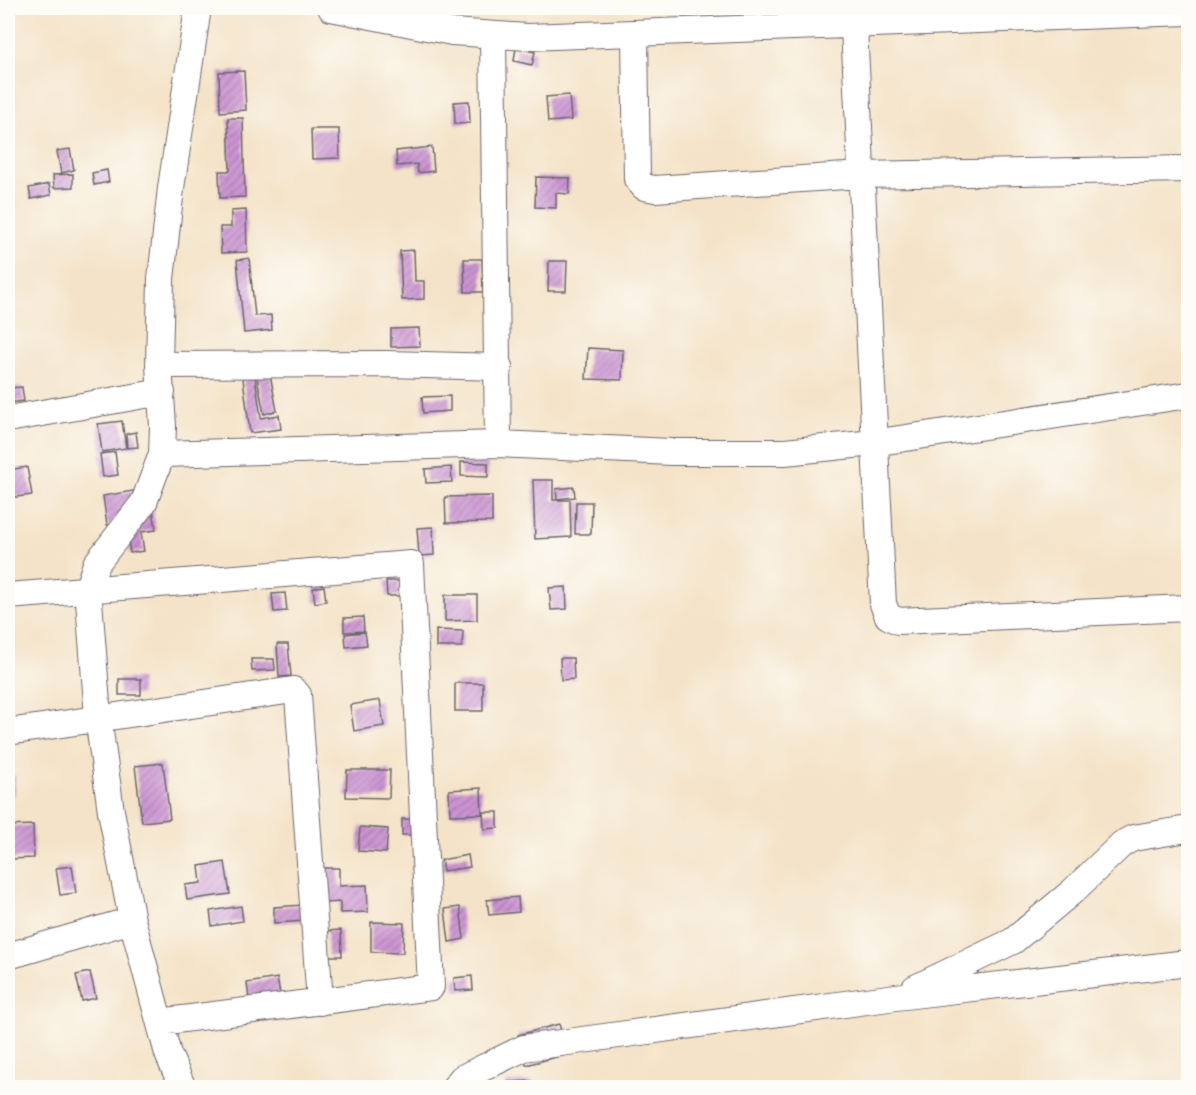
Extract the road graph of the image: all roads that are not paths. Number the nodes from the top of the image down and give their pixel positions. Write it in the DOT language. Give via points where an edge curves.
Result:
graph roads {
  1 [pos="198,8"];
  2 [pos="331,8"];
  3 [pos="1188,12"];
  4 [pos="853,16"];
  5 [pos="429,18"];
  6 [pos="635,33"];
  7 [pos="493,35"];
  8 [pos="1188,170"];
  9 [pos="860,175"];
  10 [pos="159,364"];
  11 [pos="499,368"];
  12 [pos="162,392"];
  13 [pos="1188,395"];
  14 [pos="8,420"];
  15 [pos="873,443"];
  16 [pos="498,444"];
  17 [pos="162,454"];
  18 [pos="88,588"];
  19 [pos="8,596"];
  20 [pos="1188,608"];
  21 [pos="99,717"];
  22 [pos="8,732"];
  23 [pos="1188,829"];
  24 [pos="132,920"];
  25 [pos="8,956"];
  26 [pos="1188,963"];
  27 [pos="896,997"];
  28 [pos="320,1002"];
  29 [pos="160,1022"];
  30 [pos="183,1088"];
  31 [pos="454,1088"];
  1 -- 10 [label="street" via="161,279"];
  2 -- 5 [label="street"];
  3 -- 4 [label="street"];
  4 -- 6 [label="street"];
  4 -- 9 [label="street"];
  5 -- 7 [label="street"];
  6 -- 7 [label="street"];
  6 -- 9 [label="street" via="637,178 644,187"];
  7 -- 11 [label="street"];
  8 -- 9 [label="street"];
  9 -- 15 [label="street"];
  10 -- 11 [label="street"];
  10 -- 12 [label="street"];
  11 -- 16 [label="street"];
  12 -- 14 [label="street"];
  12 -- 17 [label="street"];
  13 -- 15 [label="street"];
  15 -- 16 [label="street" via="785,452 671,452"];
  15 -- 20 [label="street" via="883,604 888,616 898,621"];
  16 -- 17 [label="street"];
  17 -- 18 [label="street" via="144,502 96,564"];
  18 -- 19 [label="street"];
  18 -- 21 [label="street"];
  18 -- 28 [label="street" via="411,564 430,987"];
  21 -- 22 [label="street"];
  21 -- 24 [label="street" via="111,811"];
  21 -- 28 [label="street" via="286,690 298,695"];
  23 -- 27 [label="street" via="1133,838 1122,844 1012,941"];
  24 -- 25 [label="street"];
  24 -- 29 [label="street"];
  26 -- 27 [label="street"];
  27 -- 31 [label="street" via="524,1048 462,1078"];
  28 -- 29 [label="street"];
  29 -- 30 [label="street"];
}
